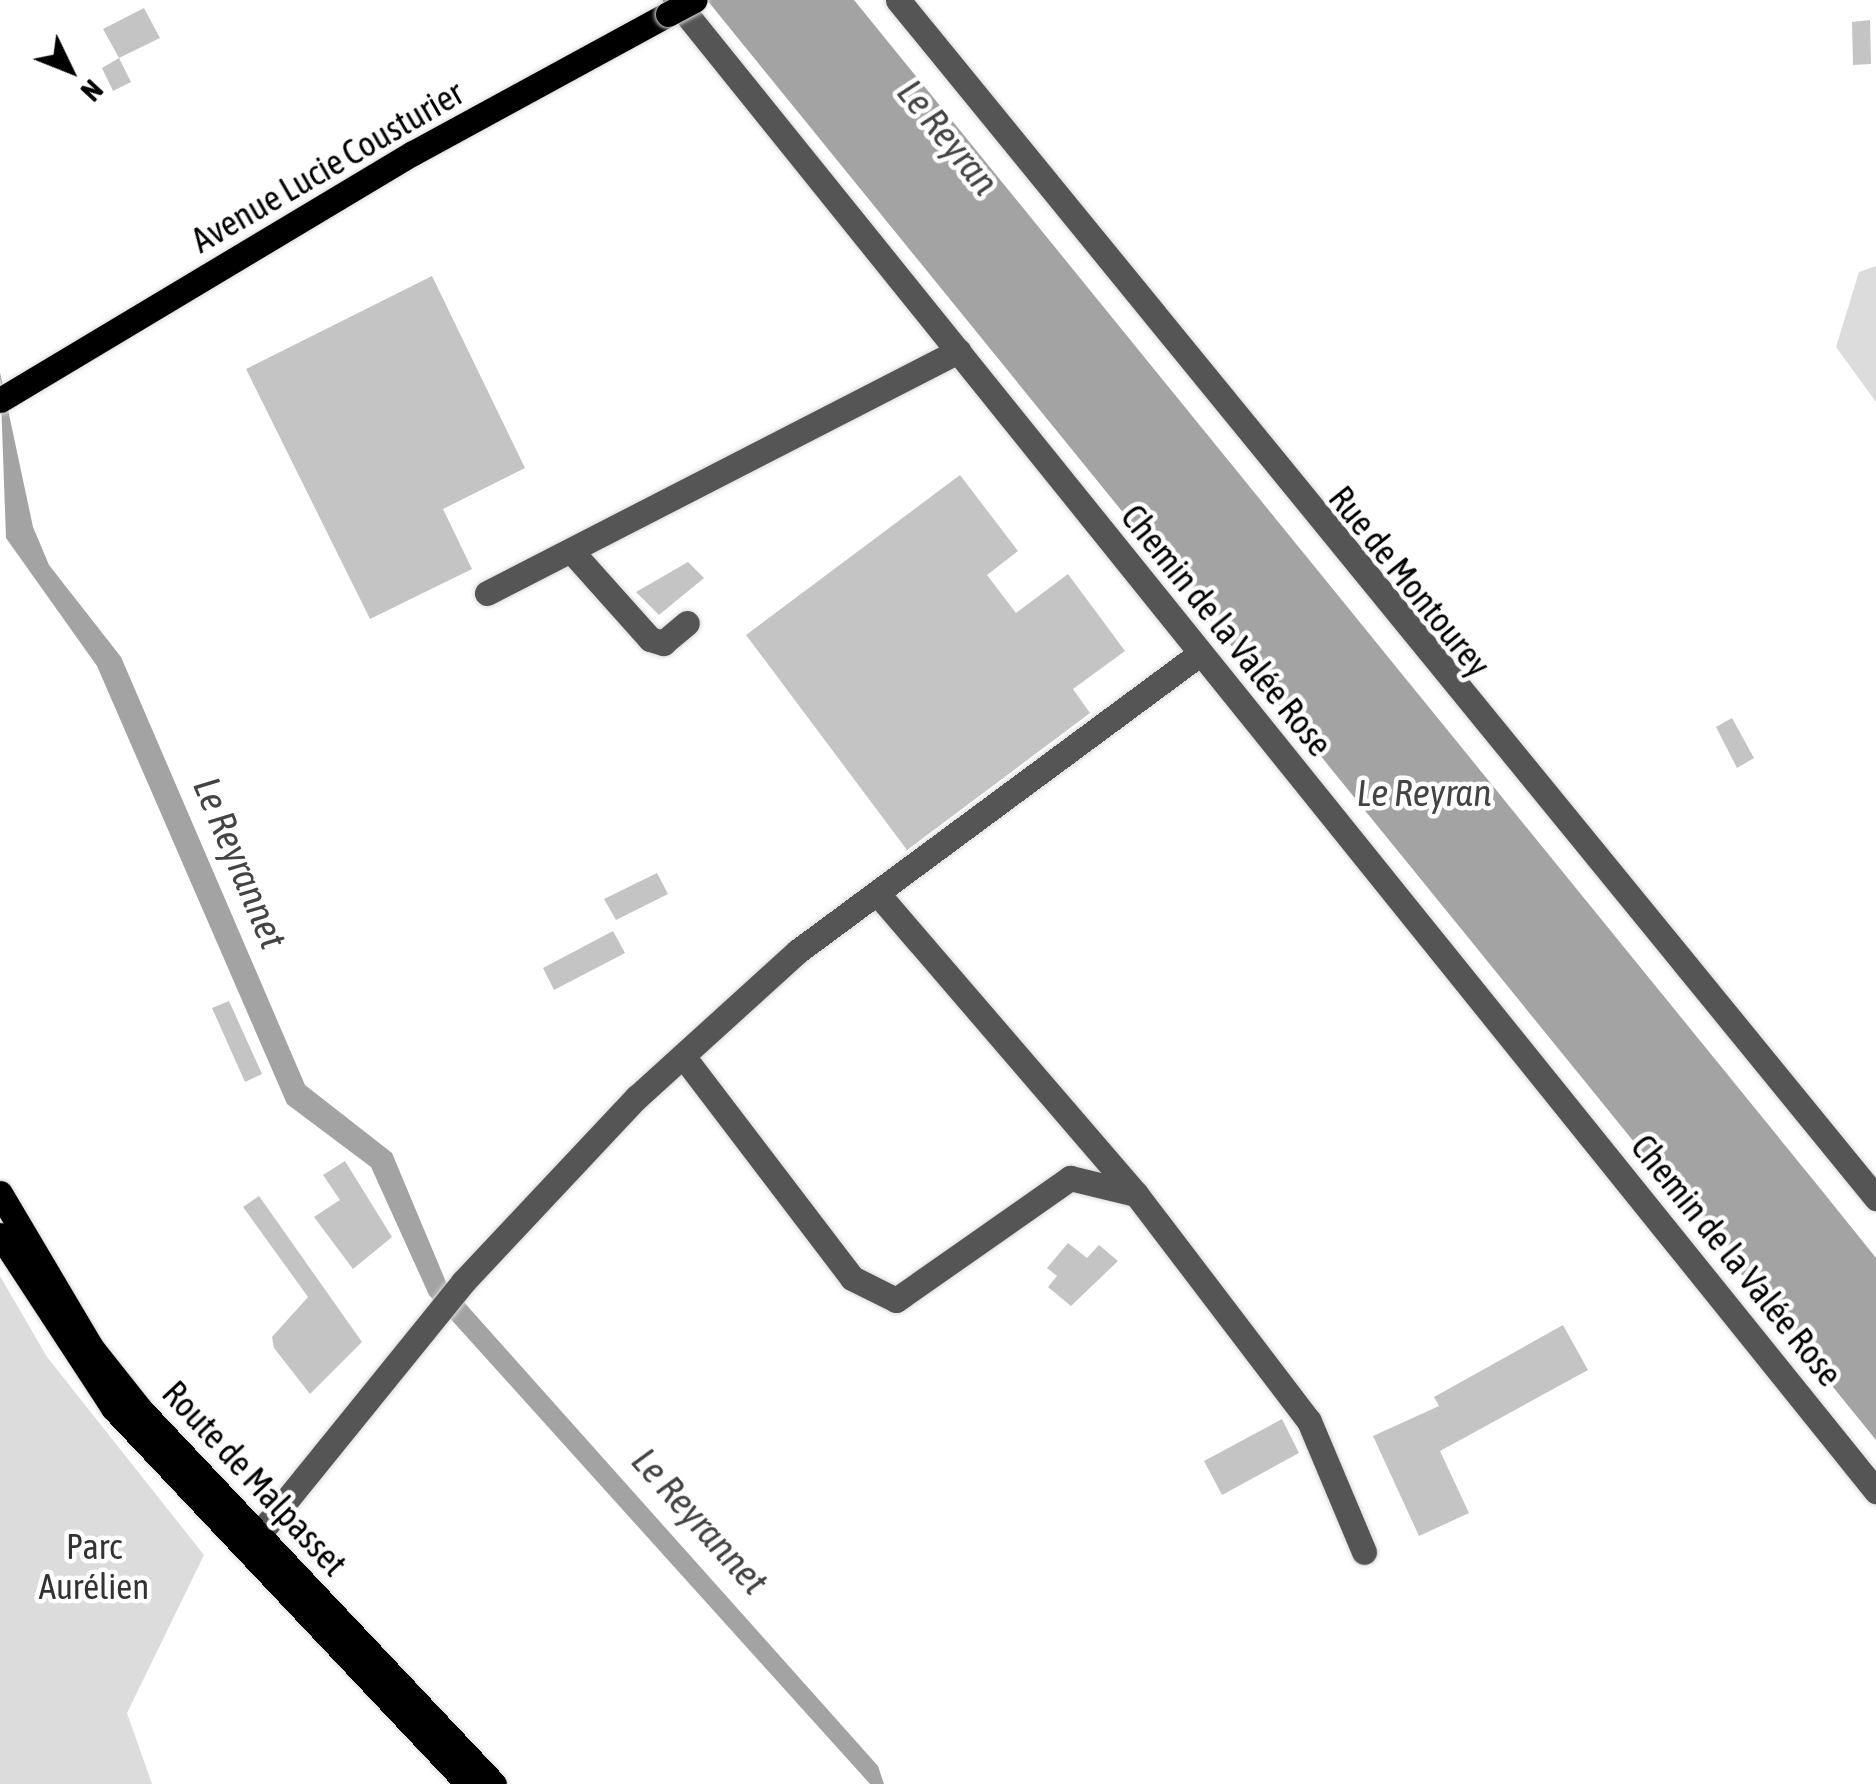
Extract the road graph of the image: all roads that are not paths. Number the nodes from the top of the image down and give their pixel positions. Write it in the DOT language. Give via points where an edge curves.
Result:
graph roads {
  1 [pos="694,0"];
  2 [pos="898,0"];
  3 [pos="672,7"];
  4 [pos="958,351"];
  5 [pos="11,393"];
  6 [pos="574,554"];
  7 [pos="487,592"];
  8 [pos="687,623"];
  9 [pos="1200,654"];
  10 [pos="878,894"];
  11 [pos="682,1056"];
  12 [pos="0,1192"];
  13 [pos="1136,1194"];
  14 [pos="1876,1198"];
  15 [pos="0,1235"];
  16 [pos="1876,1490"];
  17 [pos="229,1518"];
  18 [pos="252,1543"];
  19 [pos="1364,1552"];
  20 [pos="468,1784"];
  21 [pos="494,1784"];
  1 -- 3 [label="main road, Avenue Lucie Cousturier, bridge"];
  2 -- 14 [label="street, Rue de Montourey" via="1548,808"];
  3 -- 4 [label="street, Chemin de la Valée Rose"];
  3 -- 5 [label="main road, Avenue Lucie Cousturier"];
  4 -- 6 [label="street"];
  4 -- 9 [label="street, Chemin de la Valée Rose"];
  6 -- 7 [label="street"];
  6 -- 8 [label="street" via="650,639 663,643"];
  9 -- 10 [label="street"];
  9 -- 16 [label="street, Chemin de la Valée Rose"];
  10 -- 11 [label="street"];
  10 -- 13 [label="street"];
  11 -- 13 [label="street" via="852,1278 896,1300 1070,1178"];
  11 -- 18 [label="street" via="464,1282"];
  12 -- 17 [label="main road, Route de Malpasset" via="91,1347"];
  13 -- 19 [label="street" via="1308,1421"];
  15 -- 17 [label="main road, Route de Malpasset" via="112,1408"];
  17 -- 18 [label="main road, Route de Malpasset"];
  18 -- 20 [label="main road, Route de Malpasset"];
  18 -- 21 [label="main road, Route de Malpasset"];
}
